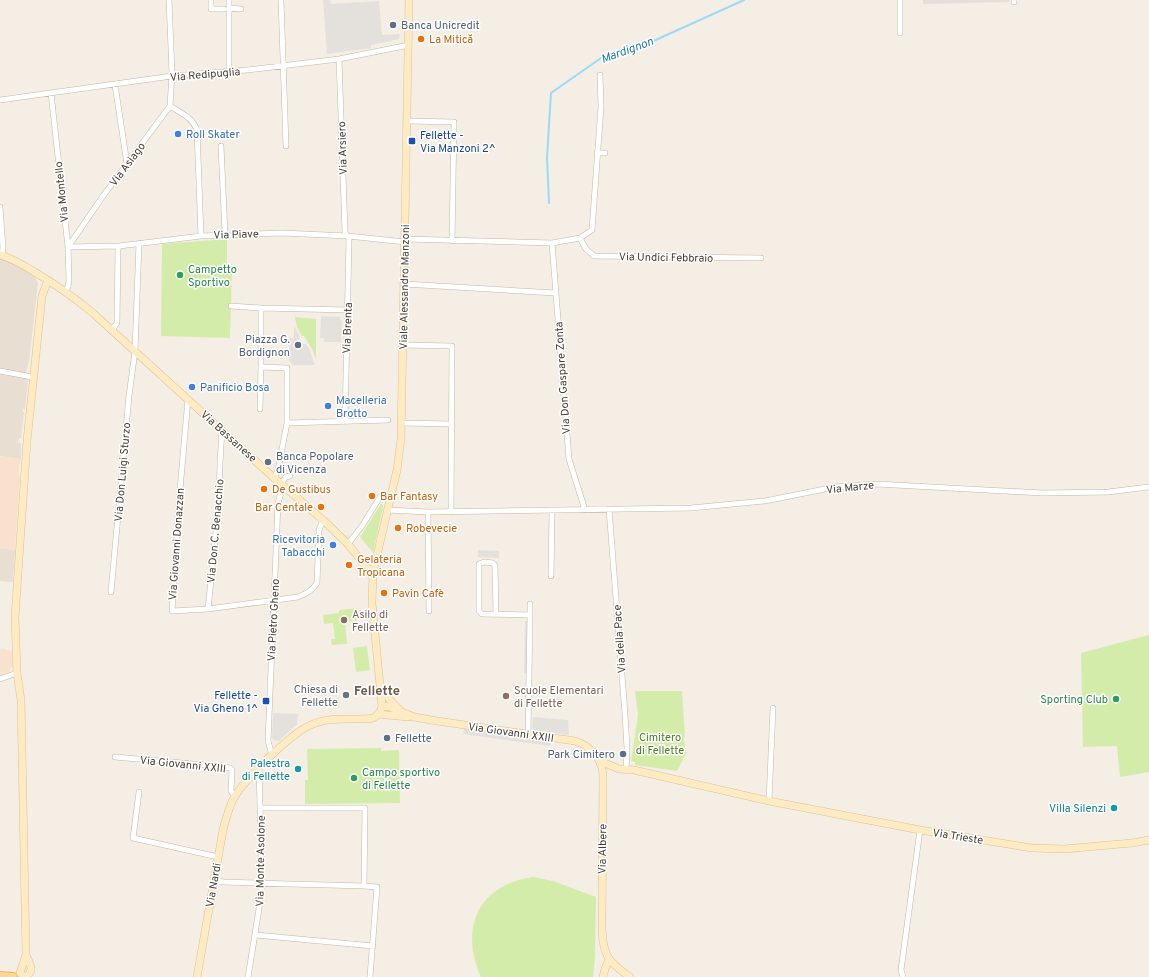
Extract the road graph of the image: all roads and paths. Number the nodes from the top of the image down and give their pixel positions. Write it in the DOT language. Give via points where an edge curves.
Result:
graph roads {
  1 [pos="169,0"];
  2 [pos="211,0"];
  3 [pos="229,0"];
  4 [pos="281,0"];
  5 [pos="409,0"];
  6 [pos="900,0"];
  7 [pos="226,9"];
  8 [pos="241,9"];
  9 [pos="900,33"];
  10 [pos="409,45"];
  11 [pos="339,59"];
  12 [pos="282,66"];
  13 [pos="229,72"];
  14 [pos="600,75"];
  15 [pos="172,76"];
  16 [pos="115,85"];
  17 [pos="51,93"];
  18 [pos="0,100"];
  19 [pos="170,106"];
  20 [pos="408,121"];
  21 [pos="221,146"];
  22 [pos="286,146"];
  23 [pos="597,153"];
  24 [pos="605,153"];
  25 [pos="127,164"];
  26 [pos="0,207"];
  27 [pos="225,234"];
  28 [pos="201,236"];
  29 [pos="348,236"];
  30 [pos="580,238"];
  31 [pos="405,240"];
  32 [pos="452,240"];
  33 [pos="139,243"];
  34 [pos="552,243"];
  35 [pos="119,246"];
  36 [pos="68,247"];
  37 [pos="1,255"];
  38 [pos="761,258"];
  39 [pos="48,280"];
  40 [pos="404,284"];
  41 [pos="65,291"];
  42 [pos="555,293"];
  43 [pos="231,306"];
  44 [pos="261,308"];
  45 [pos="348,310"];
  46 [pos="112,330"];
  47 [pos="403,345"];
  48 [pos="135,351"];
  49 [pos="261,367"];
  50 [pos="0,371"];
  51 [pos="32,377"];
  52 [pos="188,399"];
  53 [pos="260,409"];
  54 [pos="388,420"];
  55 [pos="345,421"];
  56 [pos="287,423"];
  57 [pos="401,423"];
  58 [pos="451,424"];
  59 [pos="222,429"];
  60 [pos="290,476"];
  61 [pos="274,478"];
  62 [pos="283,485"];
  63 [pos="1149,487"];
  64 [pos="390,498"];
  65 [pos="609,509"];
  66 [pos="388,510"];
  67 [pos="552,510"];
  68 [pos="585,510"];
  69 [pos="428,512"];
  70 [pos="451,512"];
  71 [pos="323,520"];
  72 [pos="348,544"];
  73 [pos="373,572"];
  74 [pos="552,576"];
  75 [pos="111,592"];
  76 [pos="274,600"];
  77 [pos="530,604"];
  78 [pos="208,609"];
  79 [pos="429,611"];
  80 [pos="496,614"];
  81 [pos="530,615"];
  82 [pos="17,672"];
  83 [pos="0,679"];
  84 [pos="381,686"];
  85 [pos="382,706"];
  86 [pos="773,708"];
  87 [pos="404,713"];
  88 [pos="378,714"];
  89 [pos="414,717"];
  90 [pos="528,734"];
  91 [pos="593,752"];
  92 [pos="272,755"];
  93 [pos="116,757"];
  94 [pos="600,761"];
  95 [pos="259,767"];
  96 [pos="623,769"];
  97 [pos="603,774"];
  98 [pos="139,792"];
  99 [pos="236,796"];
  100 [pos="769,800"];
  101 [pos="260,808"];
  102 [pos="920,830"];
  103 [pos="1149,840"];
  104 [pos="218,856"];
  105 [pos="214,880"];
  106 [pos="262,883"];
  107 [pos="364,886"];
  108 [pos="256,935"];
  109 [pos="373,946"];
  110 [pos="609,959"];
  111 [pos="0,976"];
  112 [pos="13,977"];
  113 [pos="25,977"];
  114 [pos="197,977"];
  115 [pos="248,977"];
  116 [pos="370,977"];
  117 [pos="603,977"];
  118 [pos="630,977"];
  119 [pos="903,977"];
  1 -- 15 [label="street"];
  2 -- 7 [label="street" via="211,9"];
  3 -- 7 [label="street"];
  4 -- 12 [label="street"];
  5 -- 10 [label="street, Viale Alessandro Manzoni"];
  6 -- 9 [label="street"];
  7 -- 8 [label="street"];
  7 -- 13 [label="street"];
  10 -- 11 [label="street, Via Redipuglia"];
  10 -- 20 [label="street, Viale Alessandro Manzoni"];
  11 -- 12 [label="street, Via Redipuglia"];
  11 -- 29 [label="street, Via Arsiero"];
  12 -- 13 [label="street, Via Redipuglia"];
  12 -- 22 [label="street"];
  13 -- 15 [label="street, Via Redipuglia"];
  14 -- 23 [label="street" via="601,108"];
  15 -- 16 [label="street, Via Redipuglia"];
  15 -- 19 [label="street"];
  16 -- 17 [label="street, Via Redipuglia"];
  16 -- 25 [label="street"];
  17 -- 18 [label="street, Via Redipuglia"];
  17 -- 36 [label="street, Via Montello"];
  19 -- 25 [label="street, Via Asiago"];
  19 -- 28 [label="street" via="190,118 197,130"];
  20 -- 31 [label="street, Viale Alessandro Manzoni"];
  20 -- 32 [label="street" via="454,122"];
  21 -- 27 [label="street"];
  23 -- 24 [label="street"];
  23 -- 30 [label="street" via="592,230"];
  25 -- 36 [label="street, Via Asiago"];
  26 -- 37 [label="street" via="3,248"];
  27 -- 28 [label="street, Via Piave"];
  27 -- 29 [label="street, Via Piave"];
  28 -- 33 [label="street, Via Piave"];
  29 -- 31 [label="street, Via Piave"];
  29 -- 45 [label="street, Via Brenta"];
  30 -- 34 [label="street"];
  30 -- 38 [label="street, Via Undici Febbraio" via="586,249 594,256"];
  31 -- 32 [label="street"];
  31 -- 40 [label="street, Viale Alessandro Manzoni"];
  32 -- 34 [label="street"];
  33 -- 35 [label="street, Via Piave"];
  33 -- 48 [label="street"];
  34 -- 42 [label="street, Via Don Gaspare Zonta"];
  35 -- 36 [label="street, Via Piave"];
  35 -- 46 [label="street" via="117,323"];
  36 -- 41 [label="street, Via Montello" via="69,280"];
  37 -- 39 [label="street, Via Bassanese"];
  39 -- 41 [label="street, Via Bassanese"];
  39 -- 51 [label="street" via="42,296"];
  40 -- 42 [label="street"];
  40 -- 47 [label="street, Viale Alessandro Manzoni"];
  41 -- 46 [label="street, Via Bassanese"];
  42 -- 68 [label="street, Via Don Gaspare Zonta" via="569,459"];
  43 -- 44 [label="street"];
  44 -- 45 [label="street"];
  44 -- 49 [label="street"];
  45 -- 55 [label="street, Via Brenta"];
  46 -- 48 [label="street, Via Bassanese"];
  47 -- 57 [label="street, Viale Alessandro Manzoni"];
  47 -- 58 [label="street" via="452,346"];
  48 -- 52 [label="street, Via Bassanese"];
  48 -- 75 [label="street, Via Don Luigi Sturzo"];
  49 -- 53 [label="street"];
  49 -- 56 [label="street" via="287,368"];
  50 -- 51 [label="street"];
  51 -- 82 [label="street" via="15,617"];
  52 -- 59 [label="street, Via Bassanese"];
  52 -- 78 [label="street, Via Giovanni Donazzan" via="172,611"];
  54 -- 55 [label="street"];
  55 -- 56 [label="street"];
  56 -- 61 [label="street" via="278,470"];
  57 -- 58 [label="street"];
  57 -- 64 [label="street, Viale Alessandro Manzoni" via="399,454"];
  58 -- 70 [label="street"];
  59 -- 61 [label="street, Via Bassanese"];
  59 -- 78 [label="street, Via Don C. Benacchio" via="220,502"];
  60 -- 62 [label="street"];
  61 -- 62 [label="street, Via Bassanese"];
  62 -- 71 [label="street, Via Bassanese"];
  62 -- 76 [label="street, Via Pietro Gheno" via="278,503"];
  63 -- 65 [label="street, Via Marze" via="1108,492 1042,492 877,484 835,486 766,501 691,508"];
  64 -- 66 [label="street, Viale Alessandro Manzoni"];
  64 -- 72 [label="street" via="380,497"];
  65 -- 68 [label="street, Via Marze"];
  65 -- 96 [label="street, Via della Pace" via="627,748"];
  66 -- 69 [label="street, Via Marze"];
  66 -- 73 [label="street, Viale Alessandro Manzoni"];
  67 -- 68 [label="street, Via Marze"];
  67 -- 70 [label="street, Via Marze"];
  67 -- 74 [label="street"];
  69 -- 70 [label="street, Via Marze"];
  69 -- 79 [label="street"];
  71 -- 72 [label="street, Via Bassanese"];
  71 -- 76 [label="street, Via Giovanni Donazzan" via="315,587 298,597"];
  72 -- 73 [label="street, Via Bassanese"];
  73 -- 84 [label="street, Via Giovanni XXIII" via="372,603"];
  76 -- 78 [label="street, Via Giovanni Donazzan"];
  76 -- 92 [label="street, Via Pietro Gheno" via="268,741"];
  77 -- 81 [label="street"];
  80 -- 80 [label="street" via="495,566 493,563 484,562 480,564 479,611 482,614"];
  80 -- 81 [label="street"];
  81 -- 90 [label="street"];
  82 -- 83 [label="street"];
  82 -- 113 [label="street" via="21,700 26,955 20,972"];
  84 -- 85 [label="street, Via Giovanni XXIII"];
  84 -- 87 [label="street, Via Giovanni XXIII" via="389,699"];
  85 -- 87 [label="street, Via Giovanni XXIII"];
  85 -- 88 [label="street, Via Giovanni XXIII"];
  86 -- 100 [label="street"];
  87 -- 89 [label="street, Via Giovanni XXIII"];
  88 -- 89 [label="street"];
  88 -- 92 [label="street" via="372,718 312,724 298,732"];
  89 -- 90 [label="street, Via Giovanni XXIII"];
  90 -- 91 [label="street, Via Giovanni XXIII" via="575,741"];
  91 -- 94 [label="street, Via Albere"];
  92 -- 95 [label="street"];
  93 -- 99 [label="street, Via Giovanni XXIII" via="230,768 231,791"];
  94 -- 96 [label="street, Via Trieste"];
  94 -- 97 [label="street, Via Albere"];
  95 -- 99 [label="street"];
  95 -- 101 [label="street, Via Monte Asolone"];
  96 -- 97 [label="street, Via Trieste"];
  96 -- 100 [label="street, Via Trieste"];
  97 -- 110 [label="street, Via Albere" via="602,929 604,948"];
  98 -- 104 [label="street" via="133,838"];
  99 -- 104 [label="street, Via Nardi" via="224,822"];
  100 -- 102 [label="street, Via Trieste"];
  101 -- 106 [label="street, Via Monte Asolone"];
  101 -- 107 [label="street" via="366,808"];
  102 -- 103 [label="street, Via Trieste" via="1047,849"];
  102 -- 119 [label="street" via="901,970"];
  104 -- 105 [label="street, Via Nardi"];
  105 -- 106 [label="street"];
  105 -- 114 [label="street, Via Nardi"];
  106 -- 107 [label="street"];
  106 -- 108 [label="street, Via Monte Asolone"];
  107 -- 109 [label="street" via="377,887"];
  108 -- 109 [label="street"];
  108 -- 115 [label="street, Via Monte Asolone"];
  109 -- 116 [label="street"];
  110 -- 117 [label="street"];
  110 -- 118 [label="street"];
  111 -- 112 [label="main road"];
}
